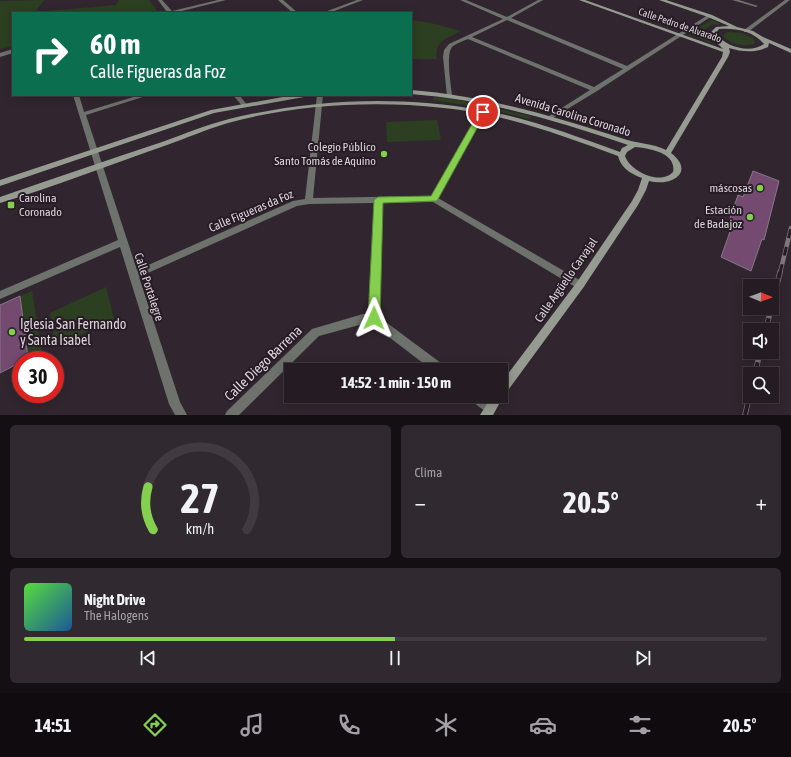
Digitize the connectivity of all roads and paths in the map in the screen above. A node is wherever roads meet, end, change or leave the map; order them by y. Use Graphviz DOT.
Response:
graph roads {
  1 [pos="160,0"];
  2 [pos="224,0"];
  3 [pos="280,0"];
  4 [pos="361,0"];
  5 [pos="462,0"];
  6 [pos="540,0"];
  7 [pos="581,0"];
  8 [pos="661,0"];
  9 [pos="734,0"];
  10 [pos="788,0"];
  11 [pos="756,6"];
  12 [pos="169,12"];
  13 [pos="174,12"];
  14 [pos="295,12"];
  15 [pos="327,12"];
  16 [pos="710,16"];
  17 [pos="506,19"];
  18 [pos="737,28"];
  19 [pos="746,30"];
  20 [pos="680,34"];
  21 [pos="467,37"];
  22 [pos="761,38"];
  23 [pos="720,42"];
  24 [pos="760,49"];
  25 [pos="744,50"];
  26 [pos="791,51"];
  27 [pos="12,52"];
  28 [pos="0,55"];
  29 [pos="726,55"];
  30 [pos="628,69"];
  31 [pos="595,90"];
  32 [pos="412,92"];
  33 [pos="449,95"];
  34 [pos="76,96"];
  35 [pos="143,96"];
  36 [pos="237,96"];
  37 [pos="299,96"];
  38 [pos="320,96"];
  39 [pos="245,106"];
  40 [pos="318,106"];
  41 [pos="483,112"];
  42 [pos="83,114"];
  43 [pos="551,117"];
  44 [pos="634,146"];
  45 [pos="95,151"];
  46 [pos="667,153"];
  47 [pos="622,155"];
  48 [pos="99,166"];
  49 [pos="646,178"];
  50 [pos="0,183"];
  51 [pos="434,199"];
  52 [pos="0,200"];
  53 [pos="378,200"];
  54 [pos="309,201"];
  55 [pos="122,242"];
  56 [pos="133,276"];
  57 [pos="580,285"];
  58 [pos="0,295"];
  59 [pos="374,318"];
  60 [pos="432,363"];
  61 [pos="508,383"];
  62 [pos="481,403"];
  63 [pos="488,411"];
  64 [pos="181,415"];
  65 [pos="230,415"];
  1 -- 12 [label="street"];
  2 -- 13 [label="street"];
  3 -- 14 [label="street"];
  4 -- 15 [label="street"];
  5 -- 17 [label="street"];
  6 -- 17 [label="street"];
  7 -- 20 [label="main road, Calle Pedro de Alvarado"];
  8 -- 16 [label="main road"];
  9 -- 11 [label="street"];
  10 -- 19 [label="street"];
  16 -- 18 [label="main road"];
  16 -- 20 [label="street"];
  17 -- 21 [label="street"];
  17 -- 30 [label="street"];
  18 -- 19 [label="main road"];
  18 -- 23 [label="main road"];
  19 -- 22 [label="main road"];
  20 -- 29 [label="main road, Calle Pedro de Alvarado"];
  20 -- 30 [label="street"];
  21 -- 31 [label="street"];
  21 -- 33 [label="street"];
  22 -- 24 [label="main road"];
  22 -- 26 [label="main road"];
  23 -- 25 [label="main road"];
  23 -- 29 [label="main road"];
  24 -- 25 [label="main road"];
  24 -- 26 [label="main road"];
  25 -- 29 [label="main road"];
  27 -- 28 [label="street"];
  29 -- 46 [label="main road"];
  30 -- 31 [label="street"];
  31 -- 43 [label="street"];
  32 -- 33 [label="main road, Avenida Carolina Coronado"];
  33 -- 43 [label="main road, Avenida Carolina Coronado"];
  34 -- 42 [label="street"];
  35 -- 42 [label="street"];
  36 -- 39 [label="street"];
  37 -- 39 [label="main road"];
  38 -- 40 [label="street"];
  39 -- 45 [label="main road"];
  40 -- 41 [label="main road, Avenida Carolina Coronado"];
  40 -- 48 [label="main road, Avenida Carolina Coronado"];
  40 -- 54 [label="street"];
  41 -- 47 [label="main road, Avenida Carolina Coronado"];
  41 -- 51 [label="street"];
  42 -- 45 [label="street"];
  43 -- 44 [label="main road, Avenida Carolina Coronado"];
  44 -- 46 [label="main road, Avenida Carolina Coronado"];
  44 -- 47 [label="main road"];
  45 -- 48 [label="street"];
  45 -- 50 [label="main road"];
  46 -- 49 [label="main road"];
  47 -- 49 [label="main road"];
  48 -- 52 [label="main road, Avenida Carolina Coronado"];
  48 -- 55 [label="street, Calle Portalegre"];
  49 -- 57 [label="main road, Calle Argüello Carvajal"];
  51 -- 53 [label="street, Calle Figueras da Foz"];
  51 -- 57 [label="street"];
  53 -- 54 [label="street, Calle Figueras da Foz"];
  53 -- 59 [label="street"];
  54 -- 56 [label="street, Calle Figueras da Foz"];
  55 -- 56 [label="street, Calle Portalegre"];
  55 -- 58 [label="street"];
  56 -- 64 [label="street, Calle Portalegre"];
  57 -- 61 [label="main road, Calle Argüello Carvajal"];
  59 -- 60 [label="street"];
  59 -- 65 [label="street, Calle Diego Barrena"];
  62 -- 63 [label="street"];
}
